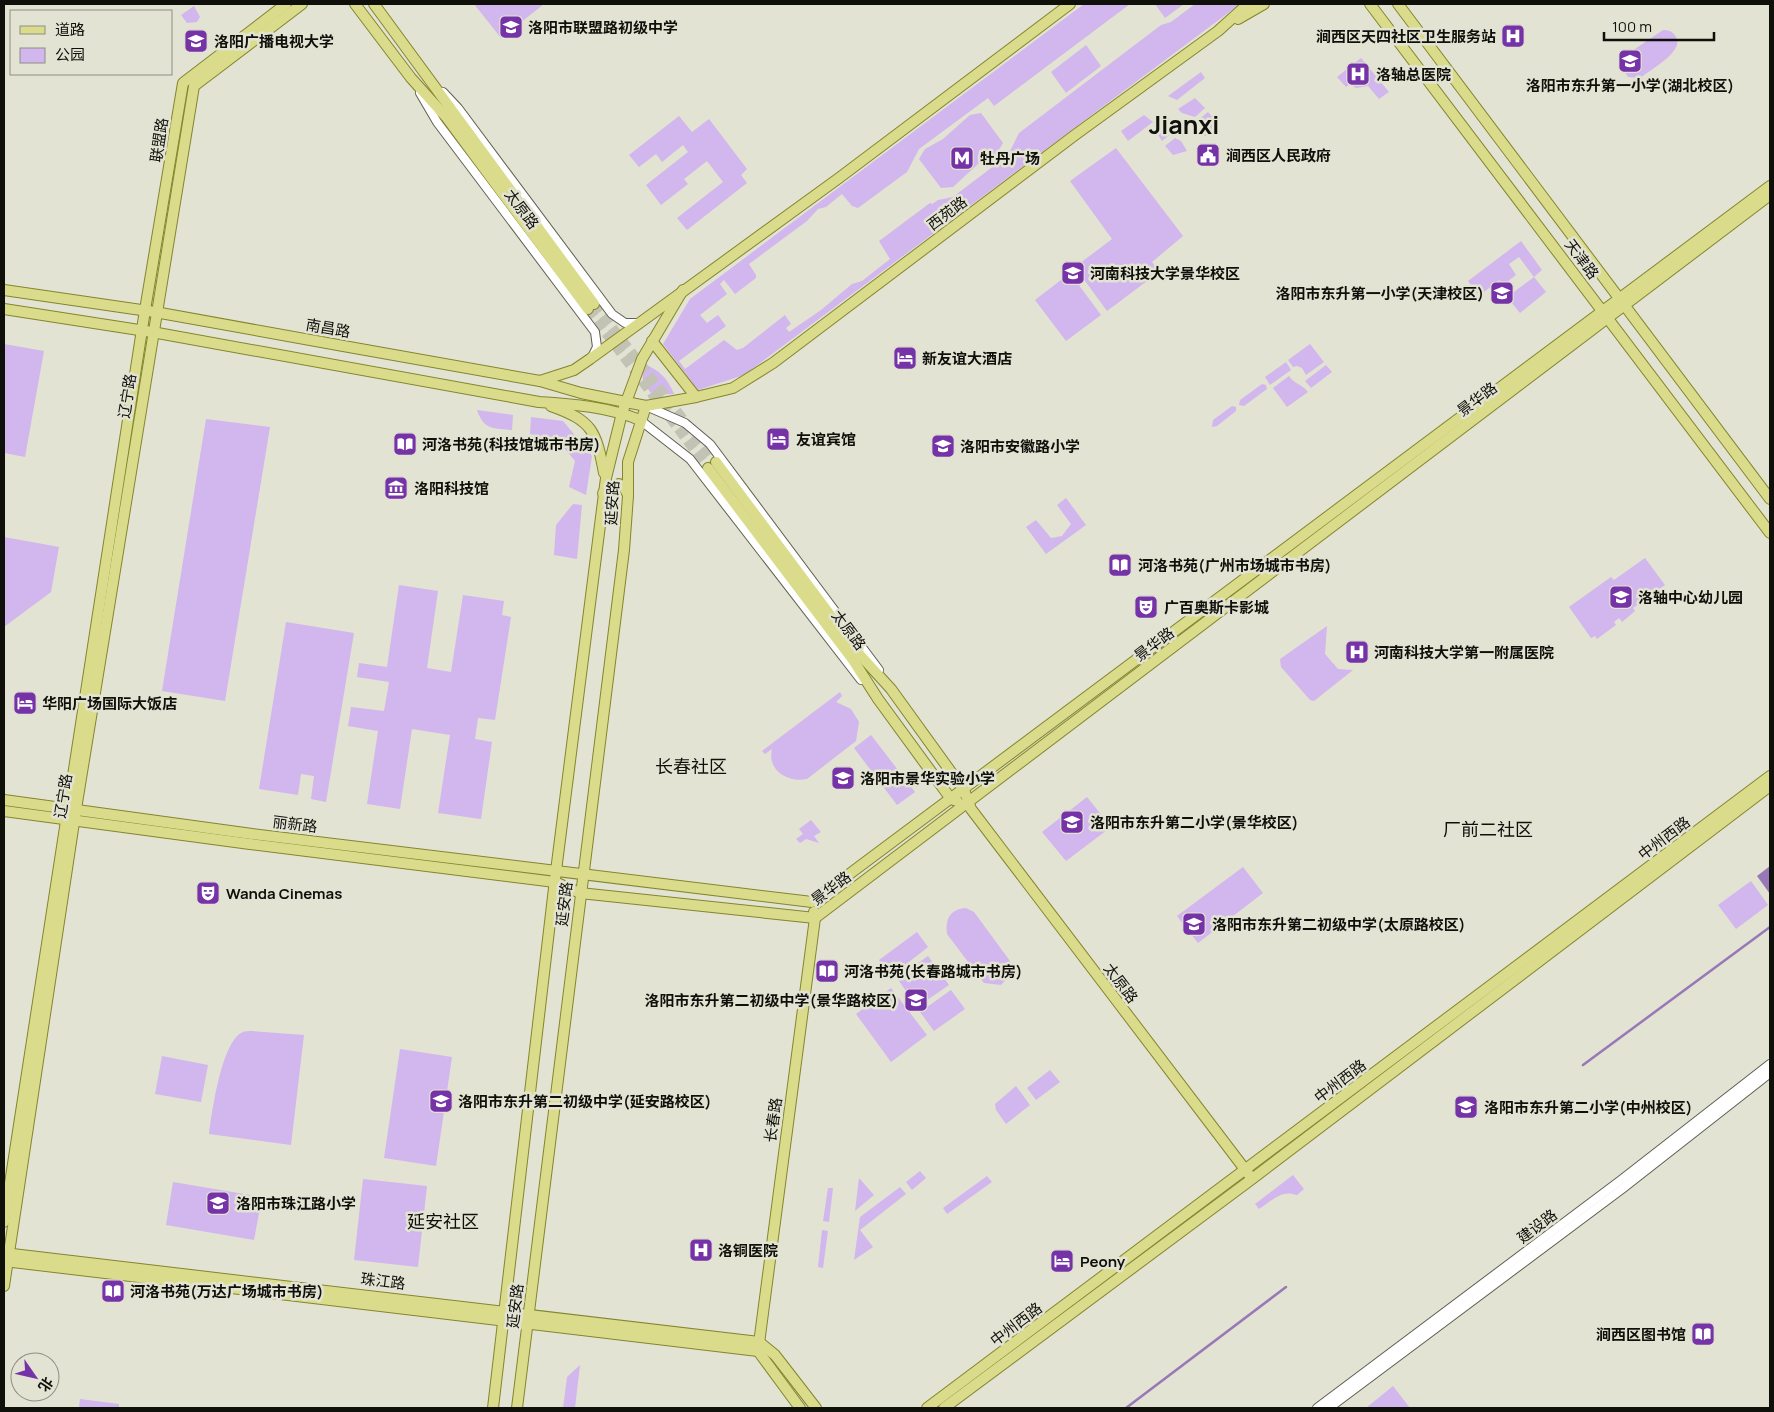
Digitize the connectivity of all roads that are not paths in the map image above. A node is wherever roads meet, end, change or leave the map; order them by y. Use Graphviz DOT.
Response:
graph roads {
  1 [pos="286,4"];
  2 [pos="302,4"];
  3 [pos="355,4"];
  4 [pos="374,4"];
  5 [pos="1070,4"];
  6 [pos="1248,4"];
  7 [pos="1264,4"];
  8 [pos="1370,4"];
  9 [pos="1398,4"];
  10 [pos="1218,31"];
  11 [pos="422,68"];
  12 [pos="411,78"];
  13 [pos="1770,186"];
  14 [pos="1770,195"];
  15 [pos="4,290"];
  16 [pos="683,290"];
  17 [pos="1622,303"];
  18 [pos="4,309"];
  19 [pos="150,311"];
  20 [pos="1606,315"];
  21 [pos="641,322"];
  22 [pos="147,331"];
  23 [pos="652,341"];
  24 [pos="590,359"];
  25 [pos="536,381"];
  26 [pos="696,398"];
  27 [pos="528,400"];
  28 [pos="538,402"];
  29 [pos="626,402"];
  30 [pos="646,406"];
  31 [pos="622,413"];
  32 [pos="640,420"];
  33 [pos="606,478"];
  34 [pos="604,494"];
  35 [pos="628,496"];
  36 [pos="1770,500"];
  37 [pos="1770,533"];
  38 [pos="891,688"];
  39 [pos="878,699"];
  40 [pos="1770,776"];
  41 [pos="1770,786"];
  42 [pos="964,790"];
  43 [pos="951,799"];
  44 [pos="4,800"];
  45 [pos="967,805"];
  46 [pos="71,808"];
  47 [pos="4,811"];
  48 [pos="70,819"];
  49 [pos="556,871"];
  50 [pos="583,874"];
  51 [pos="555,882"];
  52 [pos="580,893"];
  53 [pos="812,902"];
  54 [pos="815,918"];
  55 [pos="1770,1064"];
  56 [pos="1770,1073"];
  57 [pos="1249,1175"];
  58 [pos="4,1222"];
  59 [pos="5,1257"];
  60 [pos="4,1286"];
  61 [pos="505,1315"];
  62 [pos="528,1318"];
  63 [pos="758,1346"];
  64 [pos="493,1408"];
  65 [pos="517,1408"];
  66 [pos="800,1408"];
  67 [pos="816,1408"];
  68 [pos="927,1408"];
  69 [pos="944,1408"];
  70 [pos="1317,1408"];
  71 [pos="1329,1408"];
  1 -- 19 [label="main road, 联盟路"];
  2 -- 19 [label="main road, 联盟路"];
  3 -- 12 [label="main road, 太原路"];
  4 -- 11 [label="main road, 太原路"];
  5 -- 16 [label="main road"];
  6 -- 10 [label="main road, 西苑路"];
  7 -- 10 [label="main road"];
  8 -- 20 [label="main road, 天津路"];
  9 -- 17 [label="main road, 天津路"];
  10 -- 26 [label="main road, 西苑路"];
  11 -- 12 [label="main road, 太原路"];
  11 -- 21 [label="street, 太原路"];
  12 -- 24 [label="street, 太原路"];
  13 -- 17 [label="main road, 景华路"];
  14 -- 17 [label="main road, 景华路"];
  15 -- 19 [label="main road, 南昌路"];
  16 -- 21 [label="main road"];
  16 -- 23 [label="main road, 延安路"];
  17 -- 20 [label="main road, 景华路"];
  17 -- 36 [label="main road, 天津路"];
  18 -- 22 [label="main road"];
  19 -- 22 [label="main road, 辽宁路"];
  19 -- 25 [label="main road, 南昌路"];
  20 -- 37 [label="main road, 天津路"];
  20 -- 42 [label="main road, 景华路"];
  20 -- 45 [label="main road, 景华路"];
  21 -- 24 [label="main road"];
  22 -- 27 [label="main road"];
  22 -- 46 [label="main road, 辽宁路"];
  23 -- 26 [label="main road"];
  23 -- 29 [label="main road, 延安路"];
  24 -- 25 [label="main road"];
  25 -- 27 [label="main road"];
  25 -- 29 [label="main road, 南昌路"];
  26 -- 30 [label="main road, 西苑路"];
  27 -- 28 [label="main road"];
  28 -- 31 [label="main road"];
  28 -- 33 [label="main road"];
  29 -- 30 [label="main road, 南昌路"];
  29 -- 31 [label="main road, 延安路"];
  30 -- 32 [label="main road, 延安路"];
  30 -- 38 [label="street"];
  31 -- 32 [label="main road"];
  31 -- 33 [label="main road, 延安路"];
  32 -- 35 [label="main road, 延安路"];
  32 -- 39 [label="street"];
  33 -- 34 [label="main road, 延安路"];
  34 -- 35 [label="main road"];
  34 -- 49 [label="main road, 延安路"];
  35 -- 50 [label="main road, 延安路"];
  38 -- 39 [label="main road, 太原路"];
  38 -- 42 [label="main road, 太原路"];
  39 -- 43 [label="main road, 太原路"];
  40 -- 57 [label="main road, 中州西路"];
  41 -- 57 [label="main road, 中州西路"];
  42 -- 43 [label="main road, 景华路"];
  42 -- 45 [label="main road, 太原路"];
  43 -- 45 [label="main road"];
  43 -- 53 [label="main road, 景华路"];
  44 -- 46 [label="main road, 丽新路"];
  45 -- 54 [label="main road, 景华路"];
  45 -- 57 [label="main road, 太原路"];
  46 -- 48 [label="main road, 辽宁路"];
  46 -- 49 [label="main road, 丽新路"];
  47 -- 48 [label="main road, 丽新路"];
  48 -- 51 [label="main road, 丽新路"];
  48 -- 58 [label="main road, 辽宁路"];
  48 -- 59 [label="main road, 辽宁路"];
  49 -- 50 [label="main road, 丽新路"];
  49 -- 51 [label="main road, 延安路"];
  50 -- 52 [label="main road, 延安路"];
  50 -- 53 [label="main road, 景华路"];
  51 -- 52 [label="main road, 丽新路"];
  51 -- 61 [label="main road, 延安路"];
  52 -- 54 [label="main road, 景华路"];
  52 -- 62 [label="main road, 延安路"];
  53 -- 54 [label="main road, 长春路"];
  54 -- 63 [label="main road, 长春路"];
  55 -- 70 [label="street, 建设路"];
  56 -- 71 [label="street, 建设路"];
  57 -- 68 [label="main road, 中州西路"];
  57 -- 69 [label="main road, 中州西路"];
  59 -- 60 [label="main road, 辽宁路"];
  59 -- 61 [label="main road, 珠江路"];
  61 -- 62 [label="main road, 珠江路"];
  61 -- 64 [label="main road, 延安路"];
  62 -- 63 [label="main road, 珠江路"];
  62 -- 65 [label="main road, 延安路"];
  63 -- 66 [label="main road"];
  63 -- 67 [label="main road"];
}
